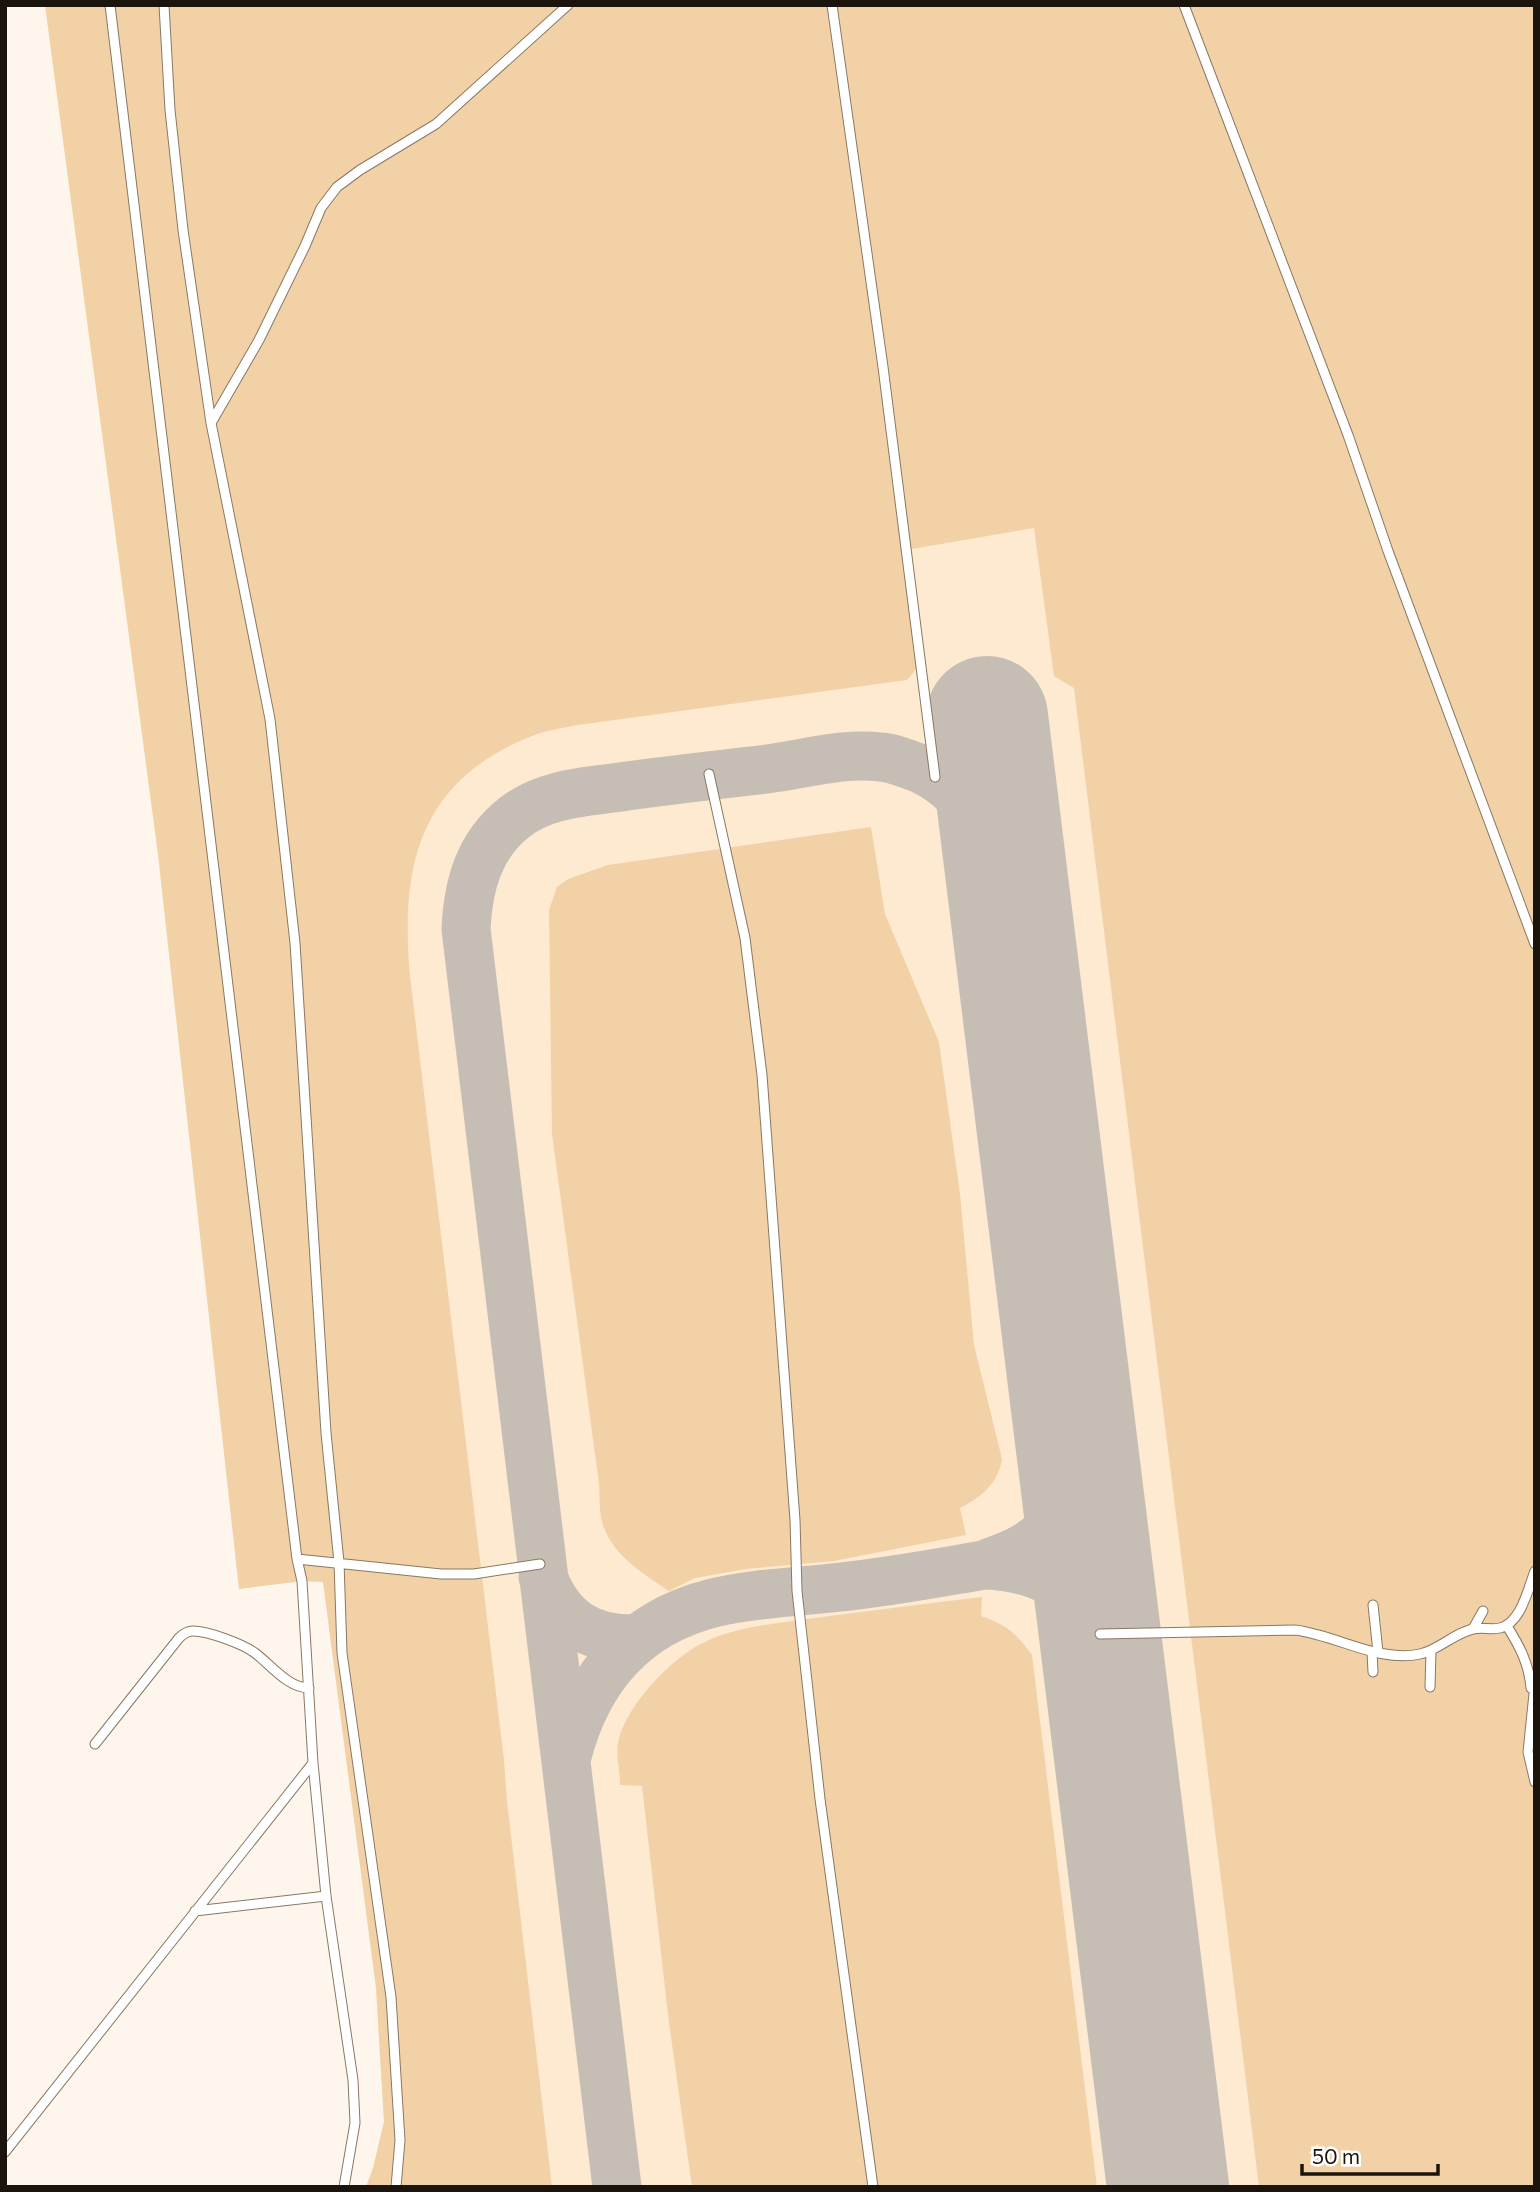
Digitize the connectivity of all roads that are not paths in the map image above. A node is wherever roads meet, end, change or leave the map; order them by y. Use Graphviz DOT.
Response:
graph roads {
  1 [pos="110,5"];
  2 [pos="164,5"];
  3 [pos="569,5"];
  4 [pos="832,5"];
  5 [pos="1184,5"];
  6 [pos="211,423"];
  7 [pos="709,774"];
  8 [pos="935,777"];
  9 [pos="1535,944"];
  10 [pos="297,1559"];
  11 [pos="339,1562"];
  12 [pos="540,1564"];
  13 [pos="1535,1571"];
  14 [pos="1373,1605"];
  15 [pos="1483,1611"];
  16 [pos="1507,1626"];
  17 [pos="1473,1629"];
  18 [pos="1100,1634"];
  19 [pos="1431,1651"];
  20 [pos="1375,1652"];
  21 [pos="1373,1672"];
  22 [pos="1535,1684"];
  23 [pos="309,1688"];
  24 [pos="1430,1688"];
  25 [pos="1532,1697"];
  26 [pos="94,1744"];
  27 [pos="313,1763"];
  28 [pos="1535,1782"];
  29 [pos="327,1896"];
  30 [pos="195,1911"];
  31 [pos="5,2152"];
  32 [pos="344,2187"];
  33 [pos="396,2187"];
  34 [pos="873,2187"];
  1 -- 10 [label="lane"];
  2 -- 6 [label="lane"];
  3 -- 6 [label="lane"];
  4 -- 8 [label="lane"];
  5 -- 9 [label="lane"];
  6 -- 11 [label="lane"];
  7 -- 34 [label="lane"];
  10 -- 11 [label="lane"];
  10 -- 23 [label="lane"];
  11 -- 12 [label="lane"];
  11 -- 33 [label="lane"];
  13 -- 16 [label="lane"];
  14 -- 20 [label="lane"];
  15 -- 17 [label="lane"];
  16 -- 17 [label="lane"];
  16 -- 25 [label="lane"];
  17 -- 19 [label="lane"];
  18 -- 20 [label="lane"];
  19 -- 20 [label="lane"];
  19 -- 24 [label="lane"];
  20 -- 21 [label="lane"];
  22 -- 25 [label="lane"];
  23 -- 26 [label="lane"];
  23 -- 27 [label="lane"];
  25 -- 28 [label="lane"];
  27 -- 29 [label="lane"];
  27 -- 30 [label="lane"];
  29 -- 30 [label="lane"];
  29 -- 32 [label="lane"];
  30 -- 31 [label="lane"];
}
